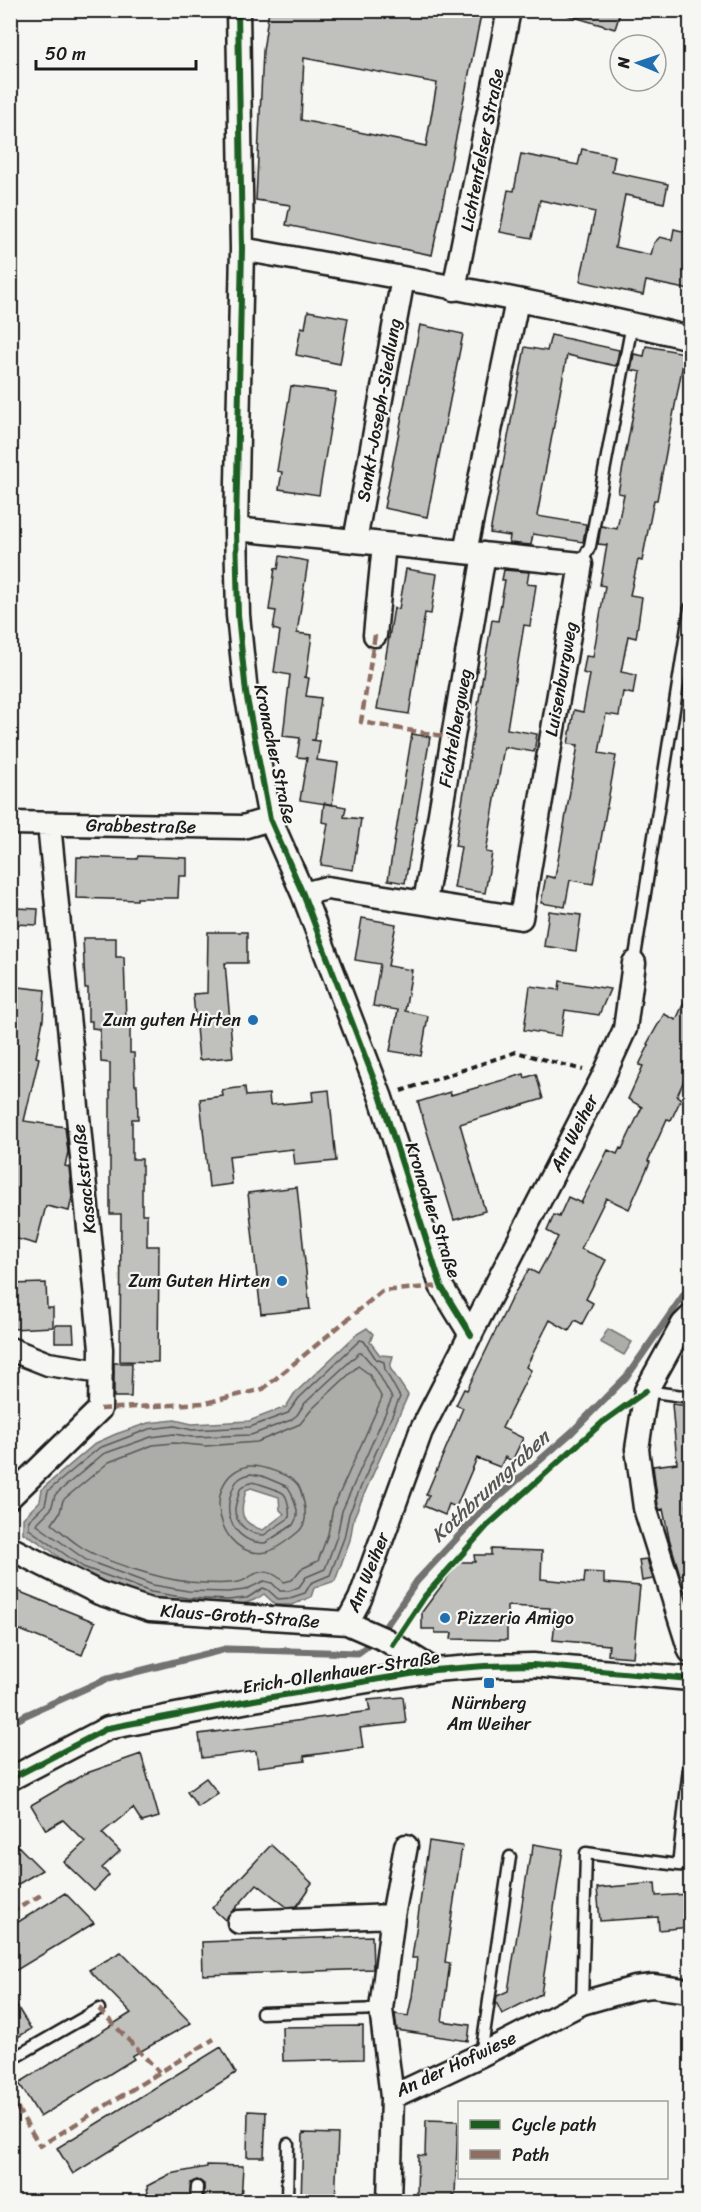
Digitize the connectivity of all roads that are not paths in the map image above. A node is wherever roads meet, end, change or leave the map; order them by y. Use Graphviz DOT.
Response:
graph roads {
  1 [pos="238,10"];
  2 [pos="509,10"];
  3 [pos="242,249"];
  4 [pos="403,278"];
  5 [pos="454,289"];
  6 [pos="517,301"];
  7 [pos="632,324"];
  8 [pos="690,338"];
  9 [pos="236,530"];
  10 [pos="356,541"];
  11 [pos="384,544"];
  12 [pos="474,553"];
  13 [pos="581,564"];
  14 [pos="690,608"];
  15 [pos="375,635"];
  16 [pos="270,819"];
  17 [pos="10,823"];
  18 [pos="49,824"];
  19 [pos="303,894"];
  20 [pos="425,902"];
  21 [pos="634,963"];
  22 [pos="690,1317"];
  23 [pos="471,1335"];
  24 [pos="10,1349"];
  25 [pos="100,1372"];
  26 [pos="646,1391"];
  27 [pos="690,1397"];
  28 [pos="10,1497"];
  29 [pos="10,1548"];
  30 [pos="353,1626"];
  31 [pos="690,1652"];
  32 [pos="434,1670"];
  33 [pos="690,1679"];
  34 [pos="690,1759"];
  35 [pos="10,1779"];
  36 [pos="406,1846"];
  37 [pos="510,1857"];
  38 [pos="678,1865"];
  39 [pos="690,1866"];
  40 [pos="393,1916"];
  41 [pos="238,1922"];
  42 [pos="690,1991"];
  43 [pos="582,2003"];
  44 [pos="99,2009"];
  45 [pos="381,2009"];
  46 [pos="262,2013"];
  47 [pos="481,2055"];
  48 [pos="10,2060"];
  49 [pos="392,2097"];
  50 [pos="288,2144"];
  51 [pos="197,2187"];
  52 [pos="196,2202"];
  53 [pos="287,2202"];
  54 [pos="389,2202"];
  1 -- 3 [label="street, Kronacher Straße"];
  2 -- 5 [label="street, Lichtenfelser Straße"];
  3 -- 4 [label="street"];
  3 -- 9 [label="street, Kronacher Straße"];
  4 -- 5 [label="street"];
  4 -- 10 [label="street, Sankt-Joseph-Siedlung"];
  5 -- 6 [label="street"];
  6 -- 7 [label="street"];
  6 -- 12 [label="street"];
  7 -- 8 [label="street"];
  7 -- 13 [label="lane"];
  9 -- 10 [label="street"];
  9 -- 16 [label="street, Kronacher Straße"];
  10 -- 11 [label="street"];
  11 -- 12 [label="street"];
  11 -- 15 [label="street"];
  12 -- 13 [label="street"];
  12 -- 20 [label="street, Fichtelbergweg"];
  13 -- 20 [label="street, Luisenburgweg"];
  14 -- 21 [label="lane, Am Weiher"];
  16 -- 18 [label="street, Grabbestraße"];
  16 -- 19 [label="street, Kronacher Straße"];
  17 -- 18 [label="street, Grabbestraße"];
  18 -- 25 [label="street, Kasackstraße"];
  19 -- 20 [label="street, Luisenburgweg"];
  19 -- 23 [label="street, Kronacher Straße"];
  21 -- 23 [label="street, Am Weiher"];
  22 -- 26 [label="street"];
  23 -- 30 [label="street, Am Weiher"];
  24 -- 25 [label="street"];
  25 -- 28 [label="street, Kasackstraße"];
  26 -- 27 [label="lane"];
  26 -- 31 [label="street"];
  29 -- 30 [label="street, Klaus-Groth-Straße"];
  30 -- 32 [label="street, Klaus-Groth-Straße"];
  32 -- 33 [label="street, Erich-Ollenhauer-Straße"];
  32 -- 35 [label="street, Erich-Ollenhauer-Straße"];
  34 -- 38 [label="lane"];
  36 -- 40 [label="street, An der Hofwiese"];
  37 -- 47 [label="lane"];
  38 -- 39 [label="lane"];
  38 -- 43 [label="lane"];
  40 -- 41 [label="street"];
  40 -- 45 [label="street, An der Hofwiese"];
  42 -- 43 [label="street, An der Hofwiese"];
  43 -- 47 [label="street, An der Hofwiese"];
  44 -- 48 [label="lane"];
  45 -- 46 [label="lane"];
  45 -- 49 [label="street, An der Hofwiese"];
  47 -- 49 [label="street, An der Hofwiese"];
  49 -- 54 [label="street"];
  50 -- 53 [label="lane"];
  51 -- 52 [label="lane"];
}
